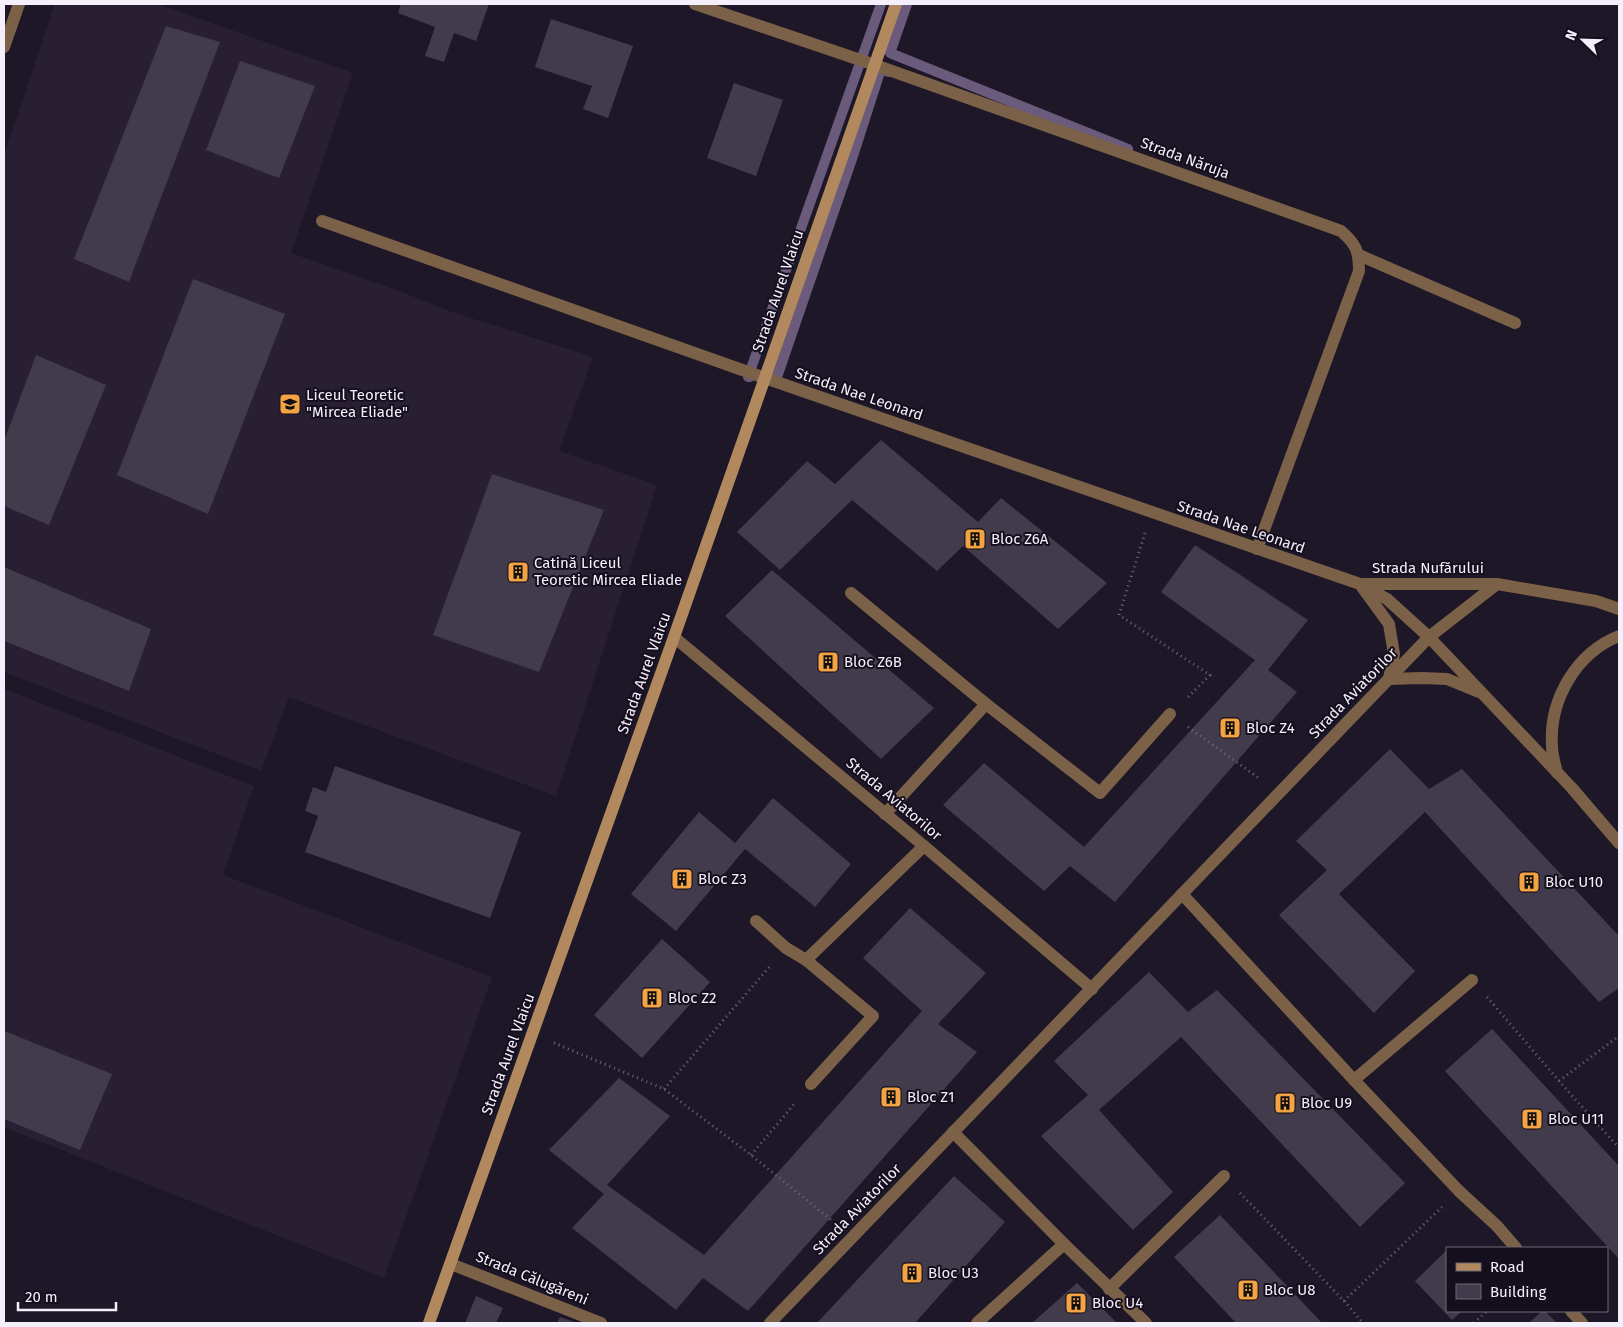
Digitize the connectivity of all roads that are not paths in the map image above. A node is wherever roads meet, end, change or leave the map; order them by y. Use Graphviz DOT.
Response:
graph roads {
  1 [pos="19,4"];
  2 [pos="695,4"];
  3 [pos="896,4"];
  4 [pos="4,47"];
  5 [pos="875,65"];
  6 [pos="322,222"];
  7 [pos="1359,255"];
  8 [pos="1515,322"];
  9 [pos="765,378"];
  10 [pos="1257,549"];
  11 [pos="1360,584"];
  12 [pos="1497,584"];
  13 [pos="851,593"];
  14 [pos="1619,609"];
  15 [pos="1619,636"];
  16 [pos="674,637"];
  17 [pos="1429,637"];
  18 [pos="1389,679"];
  19 [pos="1481,692"];
  20 [pos="986,704"];
  21 [pos="1170,714"];
  22 [pos="1557,773"];
  23 [pos="885,814"];
  24 [pos="1619,843"];
  25 [pos="924,846"];
  26 [pos="1182,894"];
  27 [pos="756,921"];
  28 [pos="806,960"];
  29 [pos="1472,980"];
  30 [pos="1092,988"];
  31 [pos="1354,1080"];
  32 [pos="811,1084"];
  33 [pos="953,1132"];
  34 [pos="1224,1176"];
  35 [pos="1064,1244"];
  36 [pos="1515,1247"];
  37 [pos="451,1264"];
  38 [pos="1109,1288"];
  39 [pos="1572,1312"];
  40 [pos="429,1323"];
  41 [pos="602,1323"];
  42 [pos="770,1323"];
  43 [pos="977,1323"];
  44 [pos="1146,1323"];
  45 [pos="1582,1323"];
  1 -- 4 [label="street"];
  2 -- 5 [label="street, Strada Năruja"];
  3 -- 5 [label="main road, Strada Aurel Vlaicu"];
  5 -- 7 [label="street, Strada Năruja"];
  5 -- 9 [label="main road, Strada Aurel Vlaicu"];
  6 -- 9 [label="street, Strada Nae Leonard"];
  7 -- 8 [label="street"];
  7 -- 10 [label="street"];
  9 -- 10 [label="street, Strada Nae Leonard"];
  9 -- 16 [label="main road, Strada Aurel Vlaicu"];
  10 -- 11 [label="street, Strada Nae Leonard"];
  11 -- 12 [label="street, Strada Nufărului"];
  11 -- 17 [label="street, Strada Nae Leonard"];
  11 -- 18 [label="street"];
  12 -- 14 [label="street, Strada Nufărului"];
  12 -- 17 [label="street, Strada Nufărului"];
  13 -- 20 [label="street"];
  15 -- 22 [label="street"];
  16 -- 23 [label="street, Strada Aviatorilor"];
  16 -- 37 [label="main road, Strada Aurel Vlaicu"];
  17 -- 18 [label="street, Strada Aviatorilor"];
  17 -- 19 [label="street, Strada Nae Leonard"];
  18 -- 19 [label="street"];
  18 -- 26 [label="street, Strada Aviatorilor"];
  19 -- 22 [label="street, Strada Nae Leonard"];
  20 -- 21 [label="street"];
  20 -- 23 [label="street"];
  22 -- 24 [label="street, Strada Nae Leonard"];
  23 -- 25 [label="street, Strada Aviatorilor"];
  25 -- 28 [label="street"];
  25 -- 30 [label="street, Strada Aviatorilor"];
  26 -- 30 [label="street, Strada Aviatorilor"];
  26 -- 31 [label="street"];
  27 -- 28 [label="street"];
  28 -- 32 [label="street"];
  29 -- 31 [label="street"];
  30 -- 33 [label="street, Strada Aviatorilor"];
  31 -- 36 [label="street"];
  33 -- 35 [label="street"];
  33 -- 42 [label="street, Strada Aviatorilor"];
  34 -- 38 [label="street"];
  35 -- 38 [label="street"];
  35 -- 43 [label="street"];
  37 -- 40 [label="main road, Strada Aurel Vlaicu"];
  37 -- 41 [label="street, Strada Călugăreni"];
  38 -- 44 [label="street"];
  39 -- 45 [label="street"];
}
